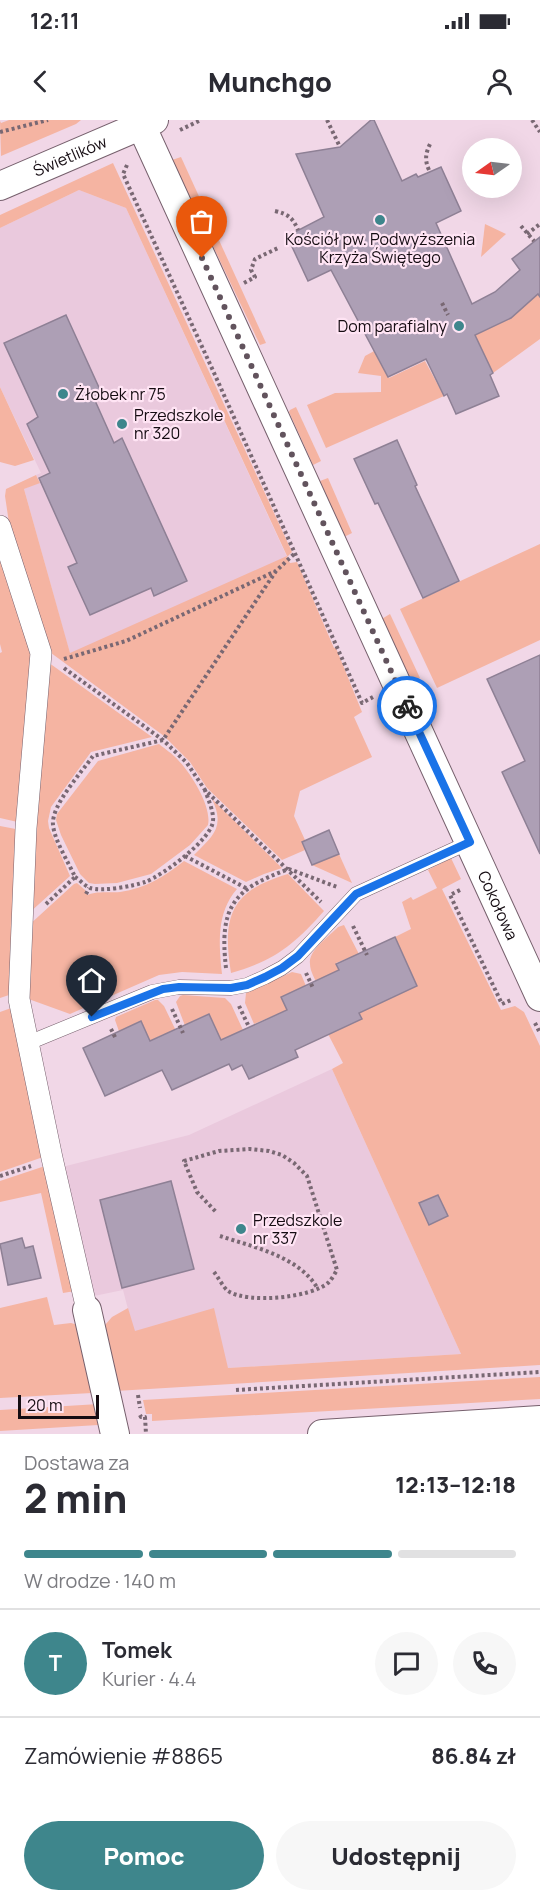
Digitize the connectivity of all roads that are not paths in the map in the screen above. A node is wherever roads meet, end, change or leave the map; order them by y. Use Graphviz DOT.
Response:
graph roads {
  1 [pos="148,123"];
  2 [pos="0,186"];
  3 [pos="0,526"];
  4 [pos="461,846"];
  5 [pos="528,1003"];
  6 [pos="28,1043"];
  7 [pos="87,1310"];
  8 [pos="540,1420"];
  9 [pos="116,1434"];
  10 [pos="321,1434"];
  1 -- 2 [label="street, Świetlików"];
  1 -- 4 [label="street, Cokołowa"];
  3 -- 6 [label="street"];
  4 -- 5 [label="street, Cokołowa"];
  4 -- 6 [label="lane"];
  6 -- 7 [label="street"];
  7 -- 9 [label="street"];
  8 -- 10 [label="street"];
}
